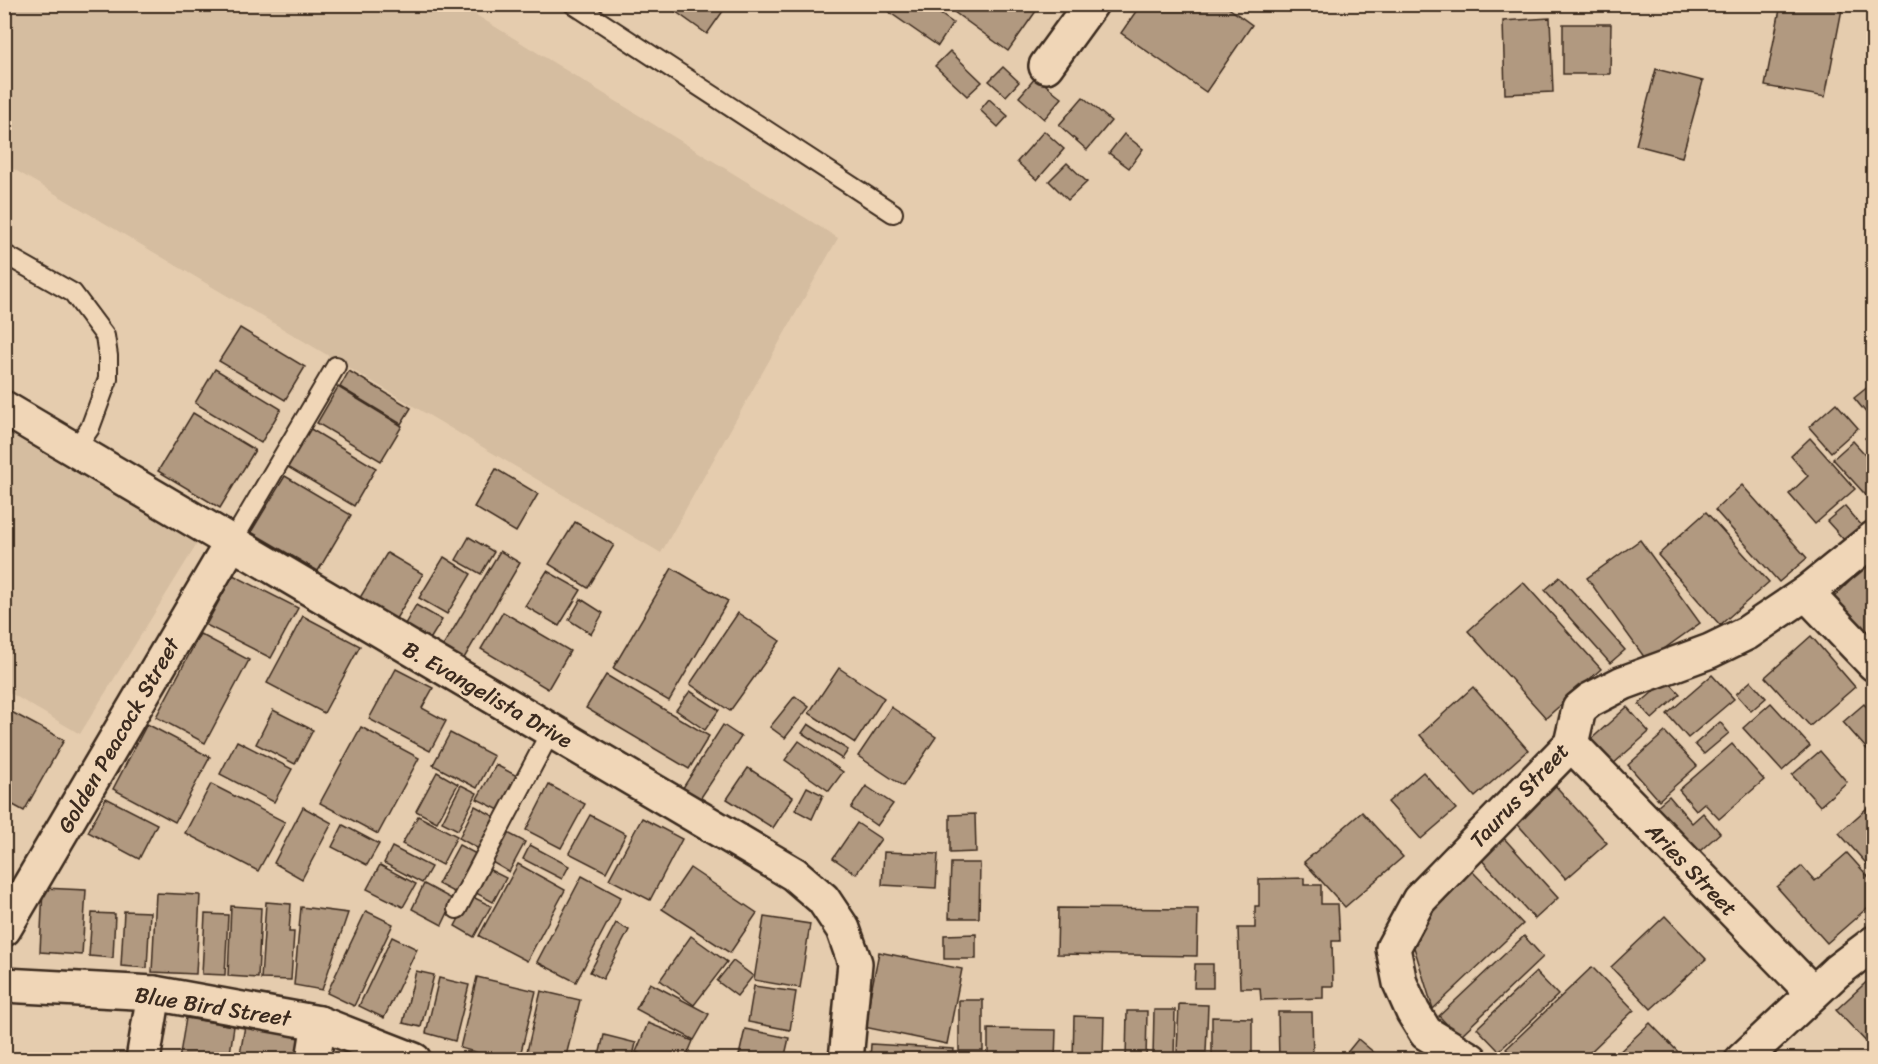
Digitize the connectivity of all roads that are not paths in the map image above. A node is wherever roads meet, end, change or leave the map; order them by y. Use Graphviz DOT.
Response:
graph roads {
  1 [pos="573,4"];
  2 [pos="1091,4"];
  3 [pos="1046,66"];
  4 [pos="893,213"];
  5 [pos="4,254"];
  6 [pos="336,366"];
  7 [pos="4,408"];
  8 [pos="75,450"];
  9 [pos="1874,538"];
  10 [pos="232,542"];
  11 [pos="1806,593"];
  12 [pos="1874,664"];
  13 [pos="551,731"];
  14 [pos="1571,744"];
  15 [pos="457,909"];
  16 [pos="4,928"];
  17 [pos="1874,943"];
  18 [pos="4,985"];
  19 [pos="154,993"];
  20 [pos="1813,993"];
  21 [pos="319,1023"];
  22 [pos="143,1059"];
  23 [pos="313,1059"];
  24 [pos="414,1059"];
  25 [pos="846,1059"];
  26 [pos="1471,1059"];
  27 [pos="1742,1059"];
  1 -- 4 [label="lane"];
  2 -- 3 [label="street"];
  5 -- 8 [label="lane"];
  6 -- 10 [label="lane"];
  7 -- 8 [label="street, B. Evangelista Drive"];
  8 -- 10 [label="street, B. Evangelista Drive"];
  9 -- 11 [label="street, Taurus Street"];
  10 -- 13 [label="street, B. Evangelista Drive"];
  10 -- 16 [label="street, Golden Peacock Street"];
  11 -- 12 [label="street"];
  11 -- 14 [label="street, Taurus Street"];
  13 -- 15 [label="lane"];
  13 -- 25 [label="street, B. Evangelista Drive"];
  14 -- 20 [label="street, Aries Street"];
  14 -- 26 [label="street, Taurus Street"];
  17 -- 20 [label="street"];
  18 -- 19 [label="street, Blue Bird Street"];
  19 -- 21 [label="street, Blue Bird Street"];
  19 -- 22 [label="street"];
  20 -- 27 [label="street"];
  21 -- 23 [label="street"];
  21 -- 24 [label="street, Blue Bird Street"];
}
